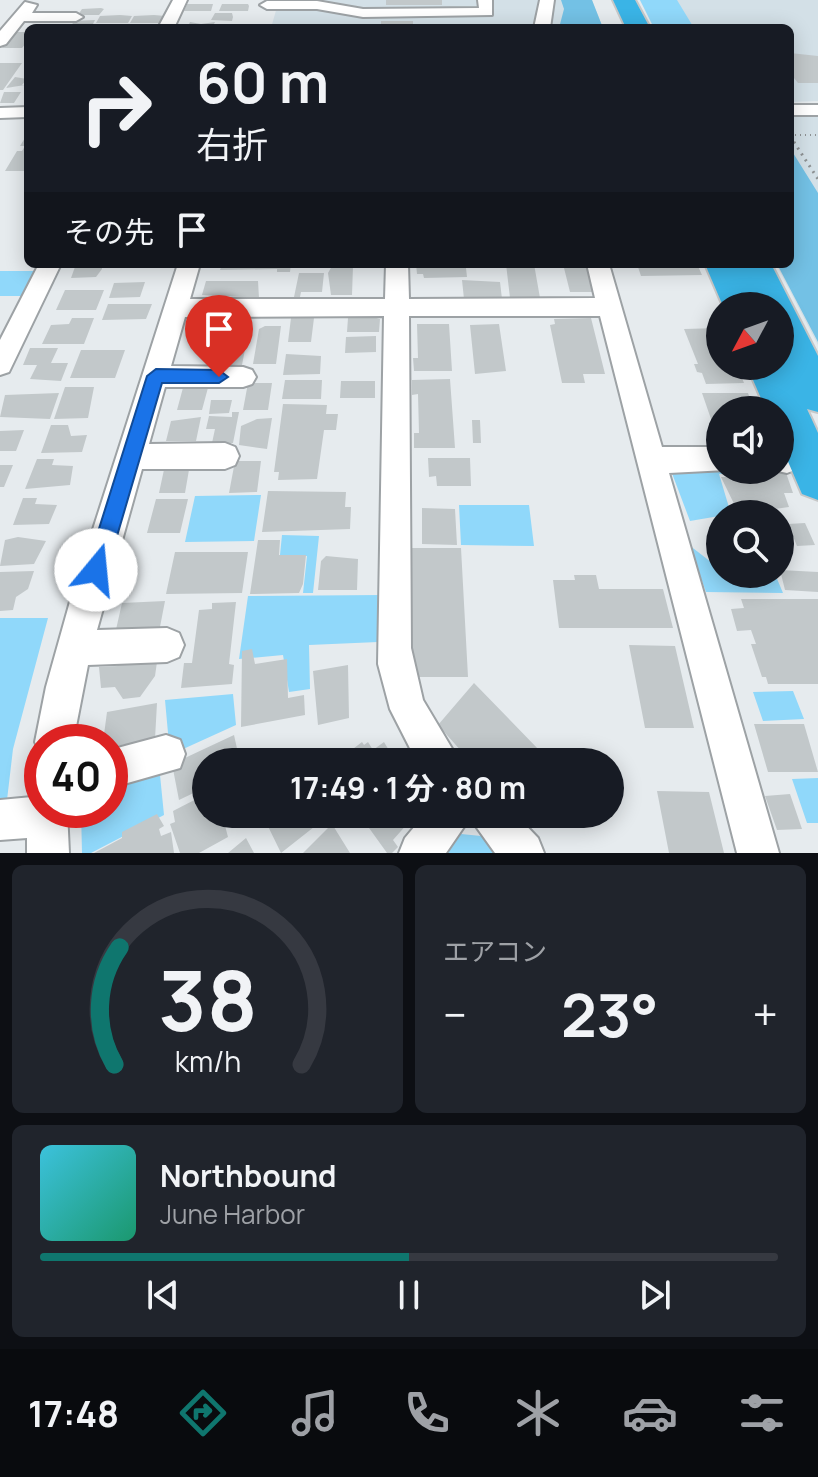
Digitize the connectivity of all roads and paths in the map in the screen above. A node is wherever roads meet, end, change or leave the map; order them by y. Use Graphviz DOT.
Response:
graph roads {
  1 [pos="34,0"];
  2 [pos="180,0"];
  3 [pos="485,0"];
  4 [pos="547,0"];
  5 [pos="606,0"];
  6 [pos="624,0"];
  7 [pos="304,2"];
  8 [pos="266,7"];
  9 [pos="20,17"];
  10 [pos="76,17"];
  11 [pos="362,20"];
  12 [pos="168,24"];
  13 [pos="543,24"];
  14 [pos="616,24"];
  15 [pos="636,24"];
  16 [pos="0,41"];
  17 [pos="794,110"];
  18 [pos="818,110"];
  19 [pos="24,112"];
  20 [pos="0,113"];
  21 [pos="818,135"];
  22 [pos="794,136"];
  23 [pos="794,142"];
  24 [pos="818,179"];
  25 [pos="48,268"];
  26 [pos="188,268"];
  27 [pos="397,268"];
  28 [pos="599,268"];
  29 [pos="724,268"];
  30 [pos="756,268"];
  31 [pos="735,292"];
  32 [pos="767,292"];
  33 [pos="397,307"];
  34 [pos="610,307"];
  35 [pos="176,308"];
  36 [pos="794,347"];
  37 [pos="3,353"];
  38 [pos="156,376"];
  39 [pos="243,377"];
  40 [pos="771,380"];
  41 [pos="818,396"];
  42 [pos="225,456"];
  43 [pos="131,457"];
  44 [pos="651,460"];
  45 [pos="706,460"];
  46 [pos="795,466"];
  47 [pos="167,645"];
  48 [pos="74,648"];
  49 [pos="58,724"];
  50 [pos="432,748"];
  51 [pos="166,754"];
  52 [pos="128,764"];
  53 [pos="0,820"];
  54 [pos="24,823"];
  55 [pos="440,828"];
  56 [pos="501,828"];
  57 [pos="420,853"];
  58 [pos="523,853"];
  59 [pos="758,853"];
  1 -- 9 [label="street"];
  2 -- 12 [label="street"];
  3 -- 11 [label="street"];
  4 -- 13 [label="street"];
  5 -- 14 [label="highway"];
  6 -- 15 [label="highway"];
  7 -- 8 [label="street"];
  7 -- 11 [label="street"];
  9 -- 10 [label="street"];
  9 -- 16 [label="street"];
  17 -- 18 [label="street"];
  19 -- 20 [label="street"];
  21 -- 22 [label="path"];
  23 -- 24 [label="path"];
  25 -- 37 [label="street"];
  26 -- 35 [label="street"];
  27 -- 33 [label="street"];
  28 -- 34 [label="street"];
  29 -- 31 [label="highway"];
  30 -- 32 [label="highway"];
  33 -- 34 [label="street"];
  33 -- 35 [label="street"];
  33 -- 50 [label="street"];
  34 -- 44 [label="street"];
  35 -- 38 [label="street"];
  36 -- 41 [label="highway"];
  38 -- 39 [label="street"];
  38 -- 43 [label="street"];
  40 -- 46 [label="highway"];
  42 -- 43 [label="street"];
  43 -- 48 [label="street"];
  44 -- 45 [label="street"];
  44 -- 59 [label="street"];
  47 -- 48 [label="street"];
  48 -- 49 [label="street"];
  51 -- 52 [label="street"];
  53 -- 54 [label="street"];
  55 -- 57 [label="street"];
  56 -- 58 [label="street"];
}
